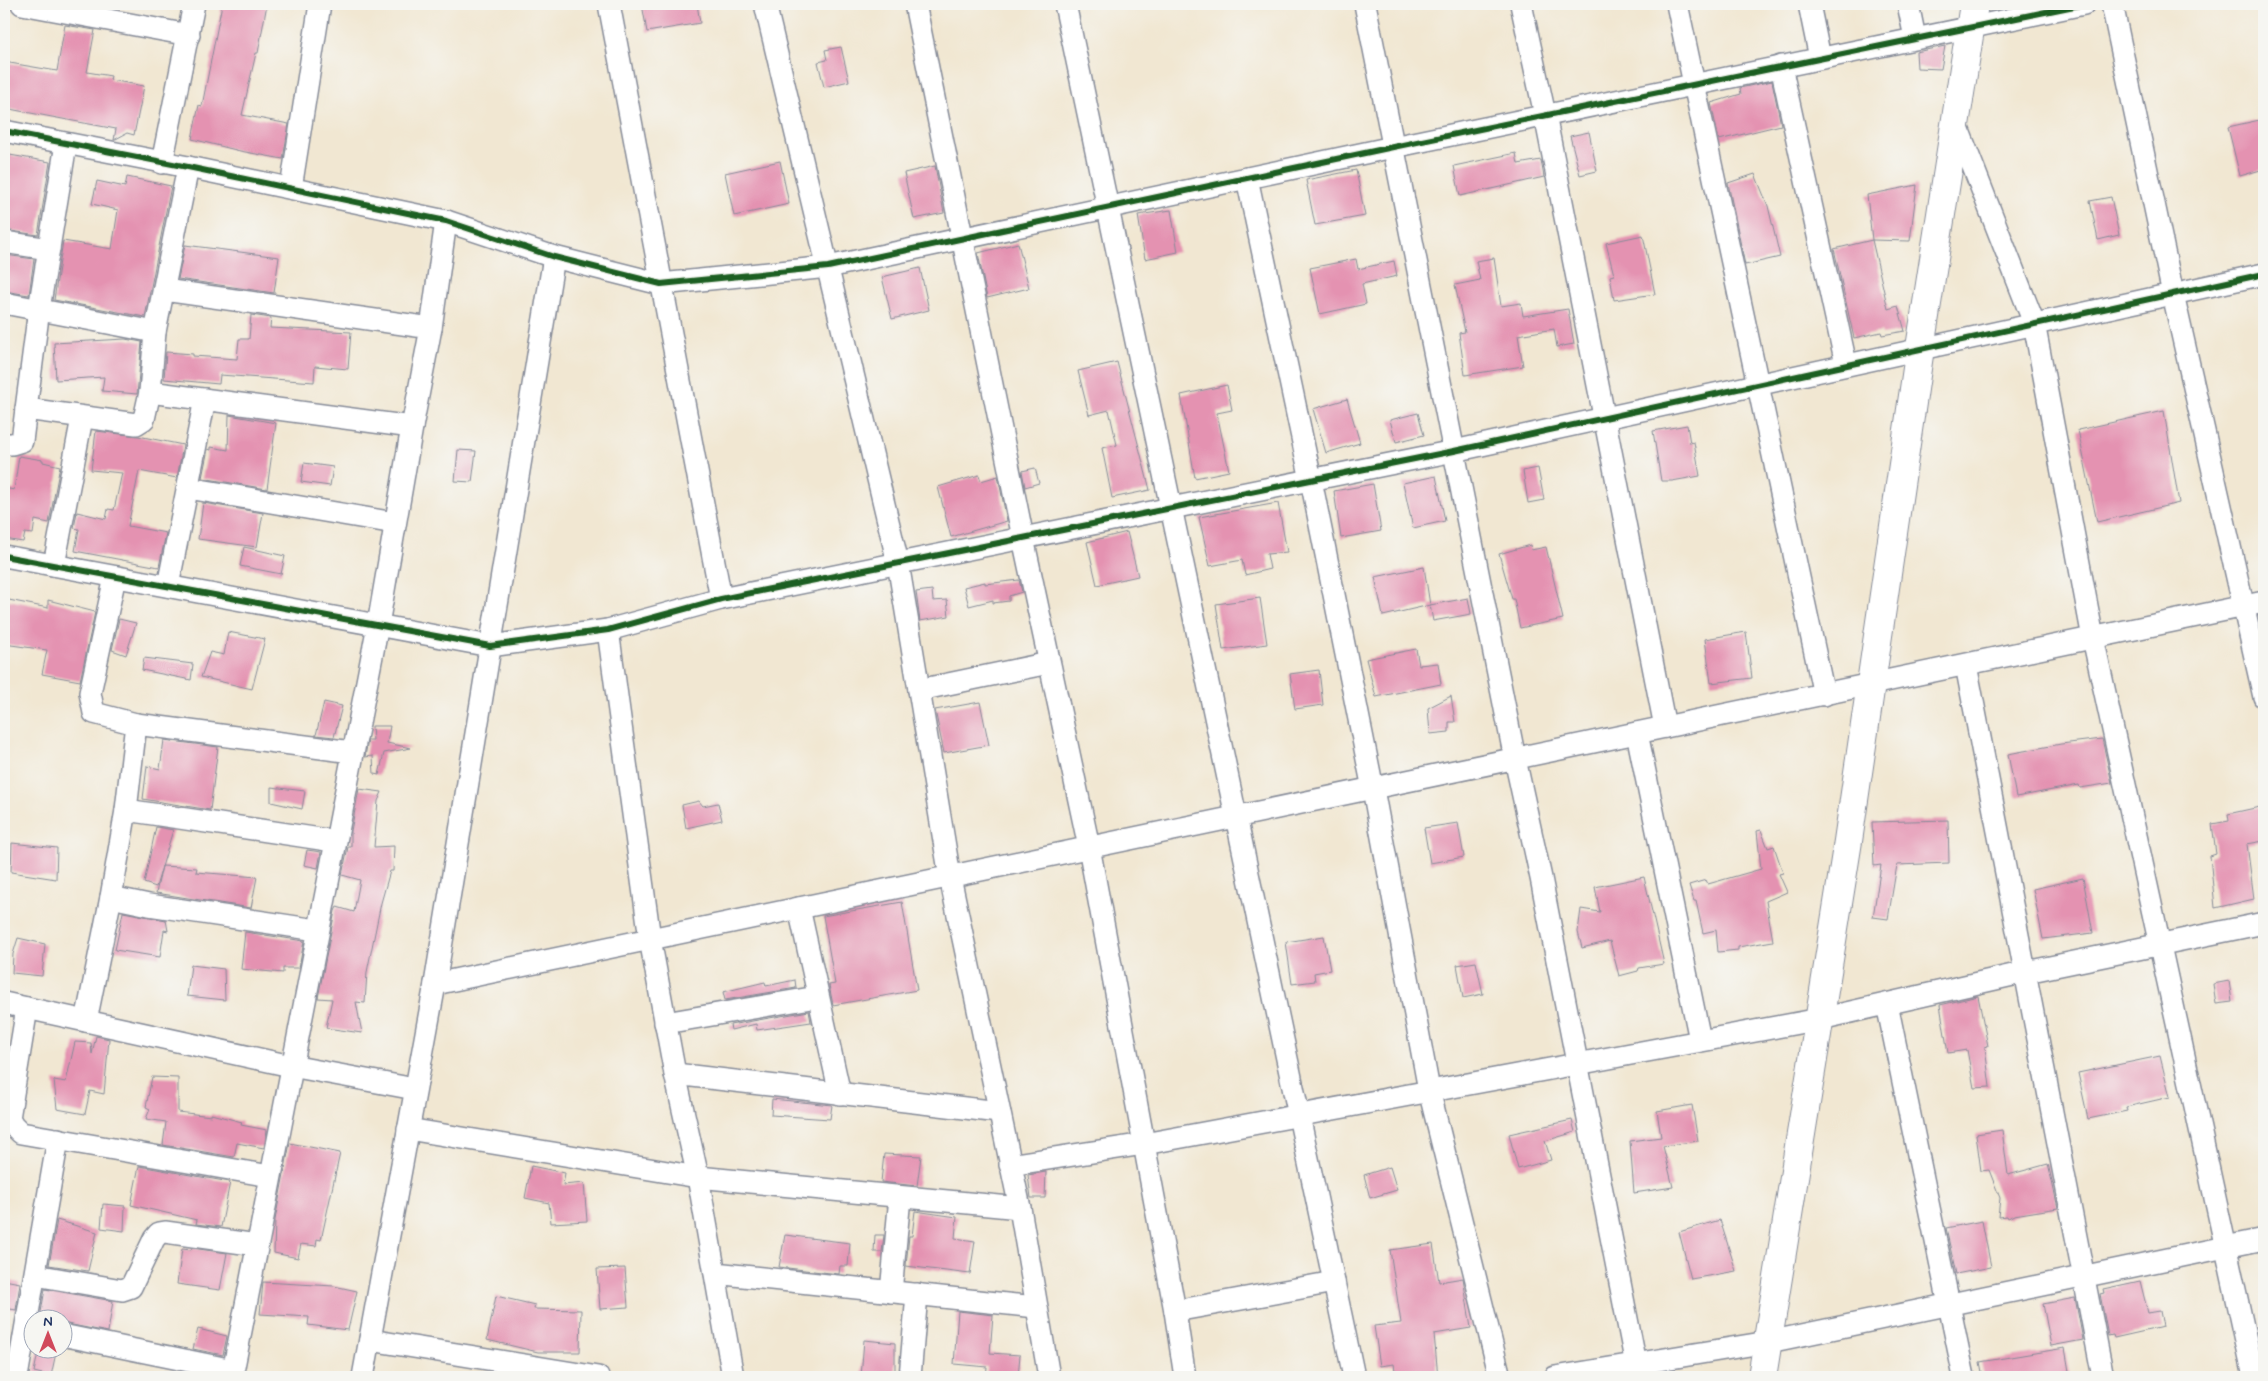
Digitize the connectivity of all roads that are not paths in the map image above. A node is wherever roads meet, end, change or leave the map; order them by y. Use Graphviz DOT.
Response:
graph roads {
  1 [pos="22,4"];
  2 [pos="194,4"];
  3 [pos="320,4"];
  4 [pos="609,4"];
  5 [pos="766,4"];
  6 [pos="915,4"];
  7 [pos="1065,4"];
  8 [pos="1365,4"];
  9 [pos="1521,4"];
  10 [pos="1677,4"];
  11 [pos="1809,4"];
  12 [pos="1908,4"];
  13 [pos="2084,4"];
  14 [pos="2112,4"];
  15 [pos="66,8"];
  16 [pos="1973,15"];
  17 [pos="189,34"];
  18 [pos="1915,38"];
  19 [pos="1820,58"];
  20 [pos="1781,66"];
  21 [pos="1694,84"];
  22 [pos="1545,115"];
  23 [pos="1956,123"];
  24 [pos="4,131"];
  25 [pos="66,144"];
  26 [pos="1393,147"];
  27 [pos="162,163"];
  28 [pos="188,166"];
  29 [pos="1247,178"];
  30 [pos="291,188"];
  31 [pos="1108,208"];
  32 [pos="446,221"];
  33 [pos="962,239"];
  34 [pos="4,242"];
  35 [pos="49,249"];
  36 [pos="554,257"];
  37 [pos="828,267"];
  38 [pos="2264,274"];
  39 [pos="661,284"];
  40 [pos="164,290"];
  41 [pos="2173,294"];
  42 [pos="4,303"];
  43 [pos="39,309"];
  44 [pos="2034,323"];
  45 [pos="431,328"];
  46 [pos="155,332"];
  47 [pos="1920,348"];
  48 [pos="1846,364"];
  49 [pos="1758,383"];
  50 [pos="150,392"];
  51 [pos="205,399"];
  52 [pos="26,408"];
  53 [pos="1603,417"];
  54 [pos="82,418"];
  55 [pos="412,427"];
  56 [pos="4,444"];
  57 [pos="1454,451"];
  58 [pos="1311,480"];
  59 [pos="188,488"];
  60 [pos="1171,508"];
  61 [pos="395,523"];
  62 [pos="1022,538"];
  63 [pos="4,556"];
  64 [pos="898,563"];
  65 [pos="54,566"];
  66 [pos="115,577"];
  67 [pos="168,586"];
  68 [pos="721,599"];
  69 [pos="2254,604"];
  70 [pos="378,625"];
  71 [pos="608,630"];
  72 [pos="2093,638"];
  73 [pos="490,646"];
  74 [pos="1049,662"];
  75 [pos="1966,665"];
  76 [pos="1871,685"];
  77 [pos="918,690"];
  78 [pos="1824,695"];
  79 [pos="2264,697"];
  80 [pos="136,724"];
  81 [pos="1665,728"];
  82 [pos="1637,733"];
  83 [pos="352,752"];
  84 [pos="1515,759"];
  85 [pos="1372,789"];
  86 [pos="126,810"];
  87 [pos="1236,817"];
  88 [pos="334,841"];
  89 [pos="1089,848"];
  90 [pos="950,877"];
  91 [pos="111,897"];
  92 [pos="798,908"];
  93 [pos="2264,923"];
  94 [pos="317,930"];
  95 [pos="650,939"];
  96 [pos="2160,945"];
  97 [pos="2026,972"];
  98 [pos="434,984"];
  99 [pos="817,996"];
  100 [pos="4,1003"];
  101 [pos="1887,1004"];
  102 [pos="27,1008"];
  103 [pos="1820,1019"];
  104 [pos="86,1021"];
  105 [pos="665,1023"];
  106 [pos="1700,1040"];
  107 [pos="1576,1063"];
  108 [pos="291,1066"];
  109 [pos="675,1074"];
  110 [pos="415,1089"];
  111 [pos="1429,1090"];
  112 [pos="840,1094"];
  113 [pos="999,1112"];
  114 [pos="1299,1114"];
  115 [pos="408,1129"];
  116 [pos="58,1139"];
  117 [pos="1144,1144"];
  118 [pos="1010,1165"];
  119 [pos="270,1176"];
  120 [pos="698,1177"];
  121 [pos="900,1197"];
  122 [pos="1020,1208"];
  123 [pos="2264,1238"];
  124 [pos="257,1245"];
  125 [pos="2226,1246"];
  126 [pos="715,1273"];
  127 [pos="34,1276"];
  128 [pos="2083,1277"];
  129 [pos="1334,1282"];
  130 [pos="891,1292"];
  131 [pos="917,1294"];
  132 [pos="1950,1306"];
  133 [pos="1036,1307"];
  134 [pos="31,1308"];
  135 [pos="1175,1311"];
  136 [pos="72,1337"];
  137 [pos="370,1340"];
  138 [pos="1768,1342"];
  139 [pos="22,1357"];
  140 [pos="1636,1365"];
  141 [pos="232,1374"];
  142 [pos="17,1377"];
  143 [pos="363,1377"];
  144 [pos="598,1377"];
  145 [pos="733,1377"];
  146 [pos="910,1377"];
  147 [pos="1049,1377"];
  148 [pos="1185,1377"];
  149 [pos="1354,1377"];
  150 [pos="1500,1377"];
  151 [pos="1555,1377"];
  152 [pos="1762,1377"];
  153 [pos="1964,1377"];
  154 [pos="2103,1377"];
  155 [pos="2254,1377"];
  1 -- 15 [label="street"];
  2 -- 17 [label="street"];
  3 -- 30 [label="street"];
  4 -- 39 [label="street"];
  5 -- 37 [label="street"];
  6 -- 33 [label="street"];
  7 -- 31 [label="street"];
  8 -- 26 [label="street"];
  9 -- 22 [label="street"];
  10 -- 21 [label="street"];
  11 -- 19 [label="street"];
  12 -- 18 [label="street"];
  13 -- 16 [label="street"];
  14 -- 41 [label="street"];
  15 -- 17 [label="street"];
  16 -- 18 [label="street"];
  16 -- 23 [label="street"];
  17 -- 27 [label="street"];
  18 -- 19 [label="street"];
  19 -- 20 [label="street"];
  20 -- 21 [label="street"];
  20 -- 48 [label="street"];
  21 -- 22 [label="street"];
  21 -- 49 [label="street"];
  22 -- 26 [label="street"];
  22 -- 53 [label="street"];
  23 -- 44 [label="street"];
  23 -- 47 [label="street"];
  24 -- 25 [label="street"];
  25 -- 27 [label="street"];
  25 -- 35 [label="street"];
  26 -- 29 [label="street"];
  26 -- 57 [label="street"];
  27 -- 28 [label="street"];
  28 -- 30 [label="street"];
  28 -- 40 [label="street"];
  29 -- 31 [label="street"];
  29 -- 58 [label="street"];
  30 -- 32 [label="street"];
  31 -- 33 [label="street"];
  31 -- 60 [label="street"];
  32 -- 36 [label="street"];
  32 -- 45 [label="street"];
  33 -- 37 [label="street"];
  33 -- 62 [label="street"];
  34 -- 35 [label="street"];
  35 -- 43 [label="street"];
  36 -- 39 [label="street"];
  36 -- 73 [label="street"];
  37 -- 39 [label="street"];
  37 -- 64 [label="street"];
  38 -- 41 [label="street"];
  39 -- 68 [label="street"];
  40 -- 45 [label="street"];
  40 -- 46 [label="street"];
  41 -- 44 [label="street"];
  41 -- 69 [label="street"];
  42 -- 43 [label="street"];
  43 -- 46 [label="street"];
  43 -- 52 [label="street"];
  44 -- 47 [label="street"];
  44 -- 72 [label="street"];
  45 -- 55 [label="street"];
  46 -- 50 [label="street"];
  47 -- 48 [label="street"];
  47 -- 76 [label="street"];
  48 -- 49 [label="street"];
  49 -- 53 [label="street"];
  49 -- 78 [label="street"];
  50 -- 51 [label="street"];
  50 -- 54 [label="street"];
  51 -- 55 [label="street"];
  51 -- 59 [label="street"];
  52 -- 54 [label="street"];
  52 -- 56 [label="street"];
  53 -- 57 [label="street"];
  53 -- 81 [label="street"];
  54 -- 65 [label="street"];
  55 -- 61 [label="street"];
  57 -- 58 [label="street"];
  57 -- 84 [label="street"];
  58 -- 60 [label="street"];
  58 -- 85 [label="street"];
  59 -- 61 [label="street"];
  59 -- 67 [label="street"];
  60 -- 62 [label="street"];
  60 -- 87 [label="street"];
  61 -- 70 [label="street"];
  62 -- 64 [label="street"];
  62 -- 74 [label="street"];
  63 -- 65 [label="street"];
  64 -- 68 [label="street"];
  64 -- 77 [label="street"];
  65 -- 66 [label="street"];
  66 -- 67 [label="street"];
  66 -- 80 [label="street"];
  67 -- 70 [label="street"];
  68 -- 71 [label="street"];
  69 -- 72 [label="street"];
  69 -- 79 [label="street"];
  70 -- 73 [label="street"];
  70 -- 83 [label="street"];
  71 -- 73 [label="street"];
  71 -- 95 [label="street"];
  72 -- 75 [label="street"];
  72 -- 96 [label="street"];
  73 -- 98 [label="street"];
  74 -- 77 [label="street"];
  74 -- 89 [label="street"];
  75 -- 76 [label="street"];
  75 -- 97 [label="street"];
  76 -- 78 [label="street"];
  76 -- 103 [label="street"];
  77 -- 90 [label="street"];
  78 -- 81 [label="street"];
  80 -- 83 [label="street"];
  80 -- 86 [label="street"];
  81 -- 82 [label="street"];
  82 -- 84 [label="street"];
  82 -- 106 [label="street"];
  83 -- 88 [label="street"];
  84 -- 85 [label="street"];
  84 -- 107 [label="street"];
  85 -- 87 [label="street"];
  85 -- 111 [label="street"];
  86 -- 88 [label="street"];
  86 -- 91 [label="street"];
  87 -- 89 [label="street"];
  87 -- 114 [label="street"];
  88 -- 94 [label="street"];
  89 -- 90 [label="street"];
  89 -- 117 [label="street"];
  90 -- 92 [label="street"];
  90 -- 113 [label="street"];
  91 -- 94 [label="street"];
  91 -- 104 [label="street"];
  92 -- 95 [label="street"];
  92 -- 99 [label="street"];
  93 -- 96 [label="street"];
  94 -- 108 [label="street"];
  95 -- 98 [label="street"];
  95 -- 105 [label="street"];
  96 -- 97 [label="street"];
  96 -- 125 [label="street"];
  97 -- 101 [label="street"];
  97 -- 128 [label="street"];
  98 -- 110 [label="street"];
  99 -- 105 [label="street"];
  99 -- 112 [label="street"];
  100 -- 102 [label="street"];
  101 -- 103 [label="street"];
  101 -- 132 [label="street"];
  102 -- 104 [label="street"];
  102 -- 116 [label="street"];
  103 -- 106 [label="street"];
  103 -- 138 [label="street"];
  104 -- 108 [label="street"];
  105 -- 109 [label="street"];
  106 -- 107 [label="street"];
  107 -- 111 [label="street"];
  107 -- 140 [label="street"];
  108 -- 110 [label="street"];
  108 -- 119 [label="street"];
  109 -- 112 [label="street"];
  109 -- 120 [label="street"];
  110 -- 115 [label="street"];
  111 -- 114 [label="street"];
  111 -- 150 [label="street"];
  112 -- 113 [label="street"];
  113 -- 118 [label="street"];
  114 -- 117 [label="street"];
  114 -- 129 [label="street"];
  115 -- 120 [label="street"];
  115 -- 137 [label="street"];
  116 -- 119 [label="street"];
  116 -- 127 [label="street"];
  117 -- 118 [label="street"];
  117 -- 135 [label="street"];
  118 -- 122 [label="street"];
  119 -- 124 [label="street"];
  120 -- 121 [label="street"];
  120 -- 126 [label="street"];
  121 -- 122 [label="street"];
  121 -- 130 [label="street"];
  122 -- 133 [label="street"];
  123 -- 125 [label="street"];
  124 -- 127 [label="street"];
  124 -- 141 [label="street"];
  125 -- 128 [label="street"];
  125 -- 155 [label="street"];
  126 -- 130 [label="street"];
  126 -- 145 [label="street"];
  127 -- 134 [label="street"];
  128 -- 132 [label="street"];
  128 -- 154 [label="street"];
  129 -- 135 [label="street"];
  129 -- 149 [label="street"];
  130 -- 131 [label="street"];
  131 -- 133 [label="street"];
  131 -- 146 [label="street"];
  132 -- 138 [label="street"];
  132 -- 153 [label="street"];
  133 -- 147 [label="street"];
  135 -- 148 [label="street"];
  136 -- 141 [label="street"];
  137 -- 143 [label="street"];
  137 -- 144 [label="street"];
  138 -- 140 [label="street"];
  138 -- 152 [label="street"];
  139 -- 142 [label="street"];
  140 -- 151 [label="street"];
}
